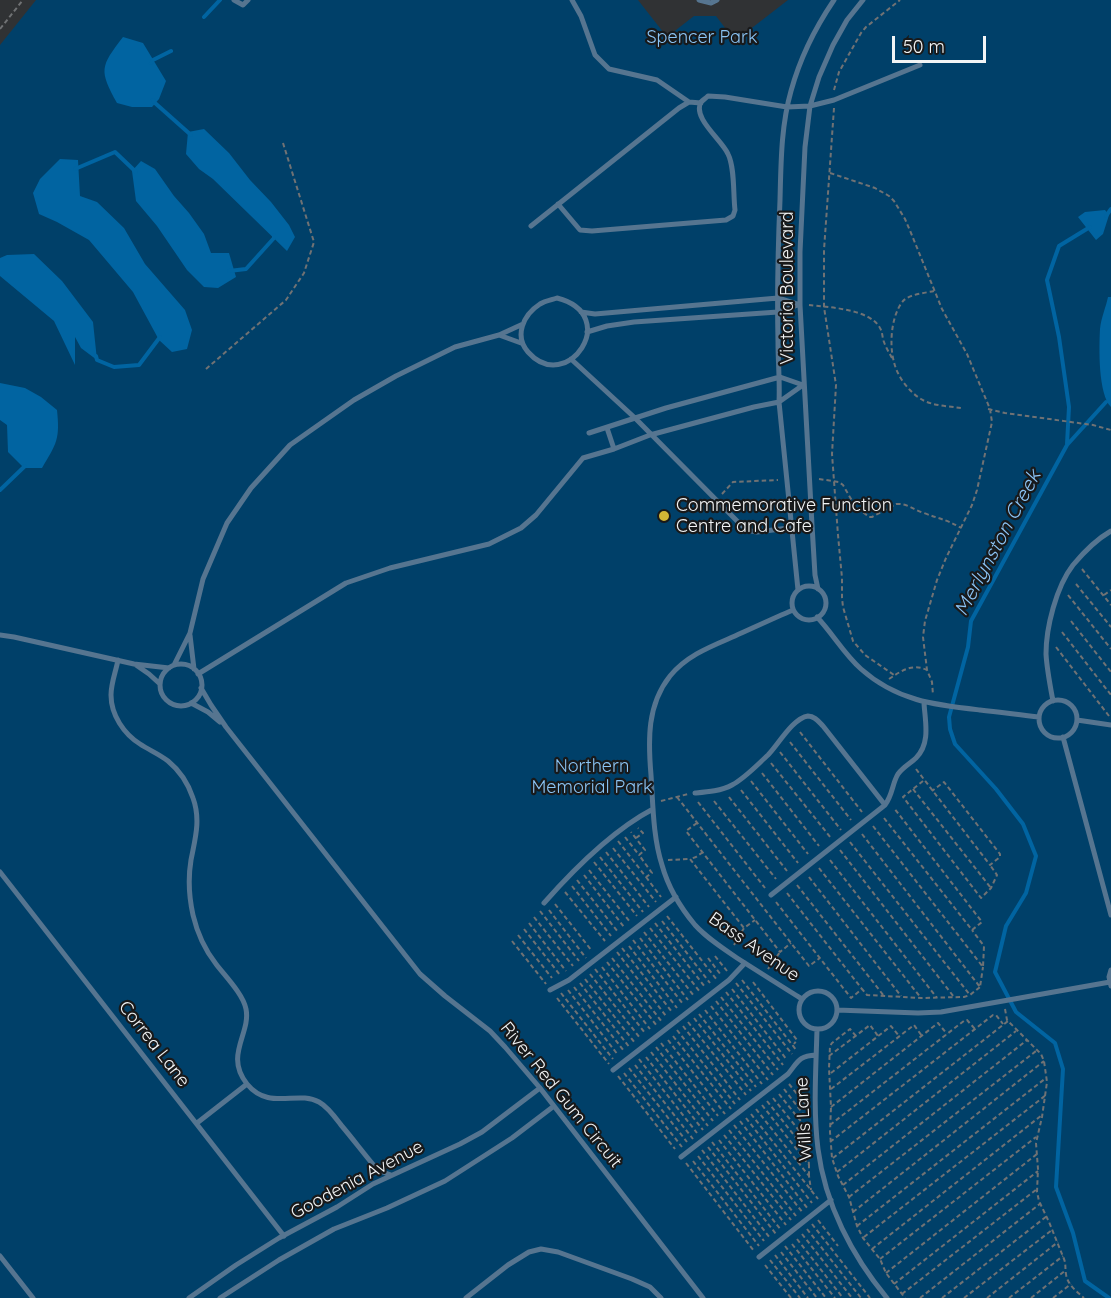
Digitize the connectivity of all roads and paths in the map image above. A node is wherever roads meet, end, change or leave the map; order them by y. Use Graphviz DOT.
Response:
graph roads {
  1 [pos="22,0"];
  2 [pos="234,0"];
  3 [pos="248,0"];
  4 [pos="572,0"];
  5 [pos="699,0"];
  6 [pos="717,0"];
  7 [pos="834,0"];
  8 [pos="862,0"];
  9 [pos="900,0"];
  10 [pos="0,29"];
  11 [pos="920,65"];
  12 [pos="834,100"];
  13 [pos="689,102"];
  14 [pos="701,103"];
  15 [pos="810,106"];
  16 [pos="787,107"];
  17 [pos="283,143"];
  18 [pos="830,173"];
  19 [pos="558,204"];
  20 [pos="531,226"];
  21 [pos="934,291"];
  22 [pos="778,298"];
  23 [pos="800,304"];
  24 [pos="824,307"];
  25 [pos="580,312"];
  26 [pos="778,312"];
  27 [pos="523,324"];
  28 [pos="587,332"];
  29 [pos="499,335"];
  30 [pos="521,343"];
  31 [pos="571,359"];
  32 [pos="893,361"];
  33 [pos="206,369"];
  34 [pos="780,377"];
  35 [pos="803,385"];
  36 [pos="779,402"];
  37 [pos="961,408"];
  38 [pos="989,409"];
  39 [pos="634,418"];
  40 [pos="607,428"];
  41 [pos="1111,430"];
  42 [pos="589,433"];
  43 [pos="650,435"];
  44 [pos="614,448"];
  45 [pos="809,478"];
  46 [pos="786,479"];
  47 [pos="834,481"];
  48 [pos="716,500"];
  49 [pos="812,525"];
  50 [pos="791,528"];
  51 [pos="961,528"];
  52 [pos="1111,531"];
  53 [pos="1076,562"];
  54 [pos="1076,584"];
  55 [pos="1061,587"];
  56 [pos="818,589"];
  57 [pos="798,590"];
  58 [pos="1111,590"];
  59 [pos="1103,596"];
  60 [pos="1111,605"];
  61 [pos="793,610"];
  62 [pos="817,617"];
  63 [pos="1071,621"];
  64 [pos="1111,627"];
  65 [pos="1062,632"];
  66 [pos="190,633"];
  67 [pos="0,635"];
  68 [pos="1056,647"];
  69 [pos="1111,649"];
  70 [pos="118,660"];
  71 [pos="134,664"];
  72 [pos="172,666"];
  73 [pos="927,670"];
  74 [pos="196,671"];
  75 [pos="1111,672"];
  76 [pos="894,675"];
  77 [pos="160,684"];
  78 [pos="882,684"];
  79 [pos="201,688"];
  80 [pos="1111,695"];
  81 [pos="1053,701"];
  82 [pos="191,703"];
  83 [pos="924,703"];
  84 [pos="933,705"];
  85 [pos="1039,717"];
  86 [pos="1077,720"];
  87 [pos="794,725"];
  88 [pos="1111,725"];
  89 [pos="226,727"];
  90 [pos="785,735"];
  91 [pos="1063,737"];
  92 [pos="776,746"];
  93 [pos="766,756"];
  94 [pos="911,762"];
  95 [pos="757,765"];
  96 [pos="746,774"];
  97 [pos="924,780"];
  98 [pos="735,783"];
  99 [pos="722,788"];
  100 [pos="913,789"];
  101 [pos="932,791"];
  102 [pos="695,794"];
  103 [pos="677,797"];
  104 [pos="887,803"];
  105 [pos="653,807"];
  106 [pos="878,810"];
  107 [pos="868,819"];
  108 [pos="633,821"];
  109 [pos="697,823"];
  110 [pos="626,825"];
  111 [pos="856,828"];
  112 [pos="620,831"];
  113 [pos="614,835"];
  114 [pos="846,836"];
  115 [pos="636,838"];
  116 [pos="608,841"];
  117 [pos="835,844"];
  118 [pos="601,846"];
  119 [pos="596,851"];
  120 [pos="703,852"];
  121 [pos="824,853"];
  122 [pos="639,855"];
  123 [pos="590,856"];
  124 [pos="690,859"];
  125 [pos="660,860"];
  126 [pos="584,862"];
  127 [pos="814,862"];
  128 [pos="990,865"];
  129 [pos="578,868"];
  130 [pos="803,870"];
  131 [pos="0,872"];
  132 [pos="572,873"];
  133 [pos="646,877"];
  134 [pos="792,878"];
  135 [pos="567,879"];
  136 [pos="560,885"];
  137 [pos="991,888"];
  138 [pos="771,895"];
  139 [pos="549,897"];
  140 [pos="675,897"];
  141 [pos="544,903"];
  142 [pos="539,910"];
  143 [pos="1111,915"];
  144 [pos="534,917"];
  145 [pos="755,920"];
  146 [pos="529,923"];
  147 [pos="744,928"];
  148 [pos="524,929"];
  149 [pos="636,929"];
  150 [pos="972,930"];
  151 [pos="518,935"];
  152 [pos="512,941"];
  153 [pos="791,943"];
  154 [pos="729,952"];
  155 [pos="780,952"];
  156 [pos="715,956"];
  157 [pos="597,958"];
  158 [pos="708,958"];
  159 [pos="820,958"];
  160 [pos="591,963"];
  161 [pos="746,963"];
  162 [pos="982,967"];
  163 [pos="584,968"];
  164 [pos="1111,970"];
  165 [pos="578,973"];
  166 [pos="764,975"];
  167 [pos="732,977"];
  168 [pos="572,978"];
  169 [pos="566,982"];
  170 [pos="753,982"];
  171 [pos="1110,984"];
  172 [pos="554,987"];
  173 [pos="981,987"];
  174 [pos="713,992"];
  175 [pos="970,995"];
  176 [pos="884,996"];
  177 [pos="902,997"];
  178 [pos="954,997"];
  179 [pos="921,998"];
  180 [pos="937,998"];
  181 [pos="802,999"];
  182 [pos="1004,1001"];
  183 [pos="699,1003"];
  184 [pos="837,1010"];
  185 [pos="689,1011"];
  186 [pos="1008,1021"];
  187 [pos="672,1024"];
  188 [pos="1003,1024"];
  189 [pos="817,1029"];
  190 [pos="975,1029"];
  191 [pos="1017,1031"];
  192 [pos="947,1034"];
  193 [pos="856,1036"];
  194 [pos="878,1036"];
  195 [pos="899,1036"];
  196 [pos="922,1036"];
  197 [pos="1027,1040"];
  198 [pos="793,1045"];
  199 [pos="1037,1050"];
  200 [pos="816,1055"];
  201 [pos="829,1056"];
  202 [pos="1044,1061"];
  203 [pos="797,1062"];
  204 [pos="616,1068"];
  205 [pos="830,1074"];
  206 [pos="786,1075"];
  207 [pos="1046,1077"];
  208 [pos="247,1084"];
  209 [pos="776,1084"];
  210 [pos="540,1088"];
  211 [pos="831,1089"];
  212 [pos="1046,1095"];
  213 [pos="751,1102"];
  214 [pos="554,1106"];
  215 [pos="806,1106"];
  216 [pos="831,1107"];
  217 [pos="804,1115"];
  218 [pos="1042,1115"];
  219 [pos="197,1123"];
  220 [pos="803,1124"];
  221 [pos="830,1125"];
  222 [pos="1037,1136"];
  223 [pos="805,1138"];
  224 [pos="830,1142"];
  225 [pos="1037,1154"];
  226 [pos="684,1155"];
  227 [pos="832,1158"];
  228 [pos="809,1165"];
  229 [pos="1038,1171"];
  230 [pos="837,1172"];
  231 [pos="391,1175"];
  232 [pos="809,1176"];
  233 [pos="843,1185"];
  234 [pos="1037,1189"];
  235 [pos="811,1190"];
  236 [pos="849,1197"];
  237 [pos="831,1200"];
  238 [pos="1041,1203"];
  239 [pos="818,1210"];
  240 [pos="853,1212"];
  241 [pos="1047,1216"];
  242 [pos="857,1226"];
  243 [pos="1052,1229"];
  244 [pos="284,1236"];
  245 [pos="863,1238"];
  246 [pos="1058,1242"];
  247 [pos="838,1246"];
  248 [pos="872,1249"];
  249 [pos="761,1255"];
  250 [pos="0,1256"];
  251 [pos="1063,1256"];
  252 [pos="880,1259"];
  253 [pos="1066,1270"];
  254 [pos="885,1273"];
  255 [pos="894,1284"];
  256 [pos="1071,1284"];
  257 [pos="902,1294"];
  258 [pos="1080,1294"];
  259 [pos="33,1298"];
  260 [pos="189,1298"];
  261 [pos="220,1298"];
  262 [pos="466,1298"];
  263 [pos="661,1298"];
  264 [pos="703,1298"];
  265 [pos="791,1298"];
  266 [pos="800,1298"];
  267 [pos="887,1298"];
  268 [pos="905,1298"];
  269 [pos="920,1298"];
  270 [pos="942,1298"];
  271 [pos="964,1298"];
  272 [pos="987,1298"];
  273 [pos="1009,1298"];
  274 [pos="1031,1298"];
  275 [pos="1053,1298"];
  276 [pos="1076,1298"];
  277 [pos="1084,1298"];
  1 -- 10 [label="path"];
  2 -- 3 [label="lane"];
  4 -- 13 [label="lane"];
  5 -- 6 [label="lane"];
  7 -- 16 [label="lane, Victoria Boulevard"];
  8 -- 15 [label="lane, Victoria Boulevard"];
  9 -- 12 [label="path"];
  11 -- 12 [label="lane"];
  12 -- 15 [label="lane"];
  12 -- 18 [label="path"];
  13 -- 14 [label="lane"];
  13 -- 19 [label="lane"];
  14 -- 16 [label="lane"];
  14 -- 19 [label="lane"];
  15 -- 16 [label="lane"];
  15 -- 23 [label="lane, Victoria Boulevard"];
  16 -- 22 [label="lane, Victoria Boulevard"];
  17 -- 33 [label="path"];
  18 -- 21 [label="path"];
  18 -- 24 [label="path"];
  19 -- 20 [label="lane"];
  21 -- 32 [label="path"];
  21 -- 38 [label="path"];
  22 -- 23 [label="lane"];
  22 -- 25 [label="lane"];
  22 -- 26 [label="lane, Victoria Boulevard"];
  23 -- 24 [label="path"];
  23 -- 26 [label="lane"];
  23 -- 35 [label="lane, Victoria Boulevard"];
  24 -- 32 [label="path"];
  24 -- 47 [label="path"];
  25 -- 27 [label="lane"];
  25 -- 28 [label="lane"];
  26 -- 28 [label="lane"];
  26 -- 34 [label="lane, Victoria Boulevard"];
  27 -- 29 [label="lane"];
  27 -- 30 [label="lane"];
  28 -- 31 [label="lane"];
  29 -- 30 [label="lane"];
  29 -- 66 [label="lane"];
  30 -- 31 [label="lane"];
  31 -- 39 [label="lane"];
  32 -- 37 [label="path"];
  34 -- 35 [label="lane"];
  34 -- 36 [label="lane, Victoria Boulevard"];
  34 -- 39 [label="lane"];
  35 -- 36 [label="lane"];
  35 -- 45 [label="lane, Victoria Boulevard"];
  36 -- 43 [label="lane"];
  36 -- 46 [label="lane, Victoria Boulevard"];
  38 -- 41 [label="path"];
  38 -- 51 [label="path"];
  39 -- 40 [label="lane"];
  39 -- 43 [label="lane"];
  40 -- 42 [label="lane"];
  40 -- 44 [label="lane"];
  43 -- 44 [label="lane"];
  43 -- 48 [label="lane"];
  44 -- 74 [label="lane"];
  45 -- 47 [label="path"];
  45 -- 49 [label="lane, Victoria Boulevard"];
  46 -- 48 [label="path"];
  46 -- 50 [label="lane, Victoria Boulevard"];
  47 -- 51 [label="path"];
  47 -- 76 [label="path"];
  48 -- 50 [label="lane"];
  49 -- 50 [label="lane"];
  49 -- 56 [label="lane, Victoria Boulevard"];
  50 -- 57 [label="lane, Victoria Boulevard"];
  51 -- 73 [label="path"];
  52 -- 53 [label="lane"];
  53 -- 55 [label="lane"];
  53 -- 59 [label="path"];
  54 -- 64 [label="path"];
  55 -- 69 [label="path"];
  55 -- 81 [label="lane"];
  56 -- 57 [label="lane"];
  56 -- 62 [label="lane"];
  57 -- 61 [label="lane"];
  58 -- 59 [label="path"];
  59 -- 60 [label="path"];
  61 -- 62 [label="lane"];
  61 -- 105 [label="lane, Bass Avenue"];
  62 -- 78 [label="lane"];
  63 -- 75 [label="path"];
  65 -- 80 [label="path"];
  66 -- 72 [label="lane"];
  66 -- 74 [label="lane"];
  67 -- 70 [label="lane"];
  68 -- 88 [label="path"];
  70 -- 71 [label="lane"];
  70 -- 208 [label="lane"];
  71 -- 72 [label="lane"];
  71 -- 77 [label="lane"];
  72 -- 74 [label="lane"];
  72 -- 77 [label="lane"];
  73 -- 76 [label="path"];
  73 -- 84 [label="path"];
  74 -- 79 [label="lane"];
  76 -- 78 [label="path"];
  77 -- 82 [label="lane"];
  78 -- 83 [label="lane"];
  79 -- 82 [label="lane"];
  79 -- 89 [label="lane, River Red Gum Circuit"];
  81 -- 85 [label="lane"];
  81 -- 86 [label="lane"];
  82 -- 89 [label="lane, River Red Gum Circuit"];
  83 -- 84 [label="lane"];
  83 -- 94 [label="lane"];
  84 -- 85 [label="lane"];
  85 -- 91 [label="lane"];
  86 -- 88 [label="lane"];
  86 -- 91 [label="lane"];
  87 -- 90 [label="lane"];
  87 -- 104 [label="lane"];
  87 -- 107 [label="path"];
  89 -- 210 [label="lane, River Red Gum Circuit"];
  90 -- 92 [label="lane"];
  90 -- 111 [label="path"];
  91 -- 143 [label="lane"];
  92 -- 93 [label="lane"];
  92 -- 114 [label="path"];
  93 -- 95 [label="lane"];
  93 -- 117 [label="path"];
  94 -- 97 [label="path"];
  94 -- 104 [label="lane"];
  95 -- 96 [label="lane"];
  95 -- 121 [label="path"];
  96 -- 98 [label="lane"];
  96 -- 127 [label="path"];
  97 -- 100 [label="path"];
  97 -- 101 [label="path"];
  98 -- 99 [label="lane"];
  98 -- 130 [label="path"];
  99 -- 102 [label="lane"];
  99 -- 134 [label="path"];
  100 -- 137 [label="path"];
  100 -- 137 [label="path"];
  101 -- 128 [label="path"];
  101 -- 128 [label="path"];
  102 -- 103 [label="path"];
  102 -- 138 [label="path"];
  103 -- 105 [label="path"];
  103 -- 109 [label="path"];
  104 -- 106 [label="lane"];
  104 -- 150 [label="path"];
  105 -- 108 [label="lane"];
  105 -- 125 [label="lane, Bass Avenue"];
  106 -- 107 [label="lane"];
  106 -- 150 [label="path"];
  107 -- 111 [label="lane"];
  107 -- 162 [label="path"];
  108 -- 110 [label="lane"];
  108 -- 115 [label="path"];
  109 -- 120 [label="path"];
  109 -- 153 [label="path"];
  110 -- 112 [label="lane"];
  110 -- 115 [label="path"];
  111 -- 114 [label="lane"];
  111 -- 173 [label="path"];
  112 -- 113 [label="lane"];
  112 -- 122 [label="path"];
  113 -- 116 [label="lane"];
  113 -- 133 [label="path"];
  114 -- 117 [label="lane"];
  114 -- 175 [label="path"];
  115 -- 122 [label="path"];
  116 -- 118 [label="lane"];
  116 -- 149 [label="path"];
  117 -- 121 [label="lane"];
  117 -- 178 [label="path"];
  118 -- 119 [label="lane"];
  118 -- 149 [label="path"];
  119 -- 123 [label="lane"];
  119 -- 149 [label="path"];
  120 -- 124 [label="path"];
  120 -- 145 [label="path"];
  121 -- 127 [label="lane"];
  121 -- 180 [label="path"];
  122 -- 133 [label="path"];
  123 -- 126 [label="lane"];
  123 -- 149 [label="path"];
  124 -- 125 [label="path"];
  124 -- 147 [label="path"];
  125 -- 140 [label="lane, Bass Avenue"];
  126 -- 129 [label="lane"];
  126 -- 149 [label="path"];
  127 -- 130 [label="lane"];
  127 -- 179 [label="path"];
  128 -- 137 [label="path"];
  129 -- 132 [label="lane"];
  129 -- 149 [label="path"];
  130 -- 134 [label="lane"];
  130 -- 177 [label="path"];
  131 -- 219 [label="lane, Correa Lane"];
  132 -- 135 [label="lane"];
  132 -- 149 [label="path"];
  133 -- 149 [label="path"];
  134 -- 138 [label="lane"];
  134 -- 176 [label="path"];
  135 -- 136 [label="lane"];
  135 -- 149 [label="path"];
  136 -- 139 [label="lane"];
  136 -- 149 [label="path"];
  138 -- 159 [label="path"];
  139 -- 141 [label="lane"];
  139 -- 157 [label="path"];
  140 -- 149 [label="lane"];
  140 -- 154 [label="lane, Bass Avenue"];
  141 -- 160 [label="path"];
  142 -- 163 [label="path"];
  144 -- 165 [label="path"];
  145 -- 147 [label="path"];
  145 -- 155 [label="path"];
  146 -- 168 [label="path"];
  147 -- 154 [label="path"];
  148 -- 169 [label="path"];
  149 -- 157 [label="lane"];
  149 -- 174 [label="path"];
  149 -- 174 [label="path"];
  149 -- 174 [label="path"];
  149 -- 174 [label="path"];
  149 -- 183 [label="path"];
  149 -- 185 [label="path"];
  149 -- 185 [label="path"];
  149 -- 185 [label="path"];
  149 -- 187 [label="path"];
  149 -- 187 [label="path"];
  149 -- 187 [label="path"];
  150 -- 162 [label="path"];
  151 -- 172 [label="path"];
  152 -- 172 [label="path"];
  153 -- 155 [label="path"];
  153 -- 159 [label="path"];
  154 -- 161 [label="lane, Bass Avenue"];
  155 -- 166 [label="path"];
  156 -- 167 [label="path"];
  157 -- 160 [label="lane"];
  158 -- 167 [label="path"];
  159 -- 176 [label="path"];
  160 -- 163 [label="lane"];
  161 -- 166 [label="lane, Bass Avenue"];
  161 -- 167 [label="lane"];
  162 -- 173 [label="path"];
  163 -- 165 [label="lane"];
  164 -- 171 [label="lane"];
  165 -- 168 [label="lane"];
  166 -- 181 [label="lane, Bass Avenue"];
  167 -- 174 [label="lane"];
  167 -- 198 [label="path"];
  167 -- 203 [label="path"];
  167 -- 203 [label="path"];
  168 -- 169 [label="lane"];
  169 -- 172 [label="lane"];
  170 -- 198 [label="path"];
  171 -- 182 [label="lane"];
  172 -- 204 [label="path"];
  172 -- 204 [label="path"];
  173 -- 175 [label="path"];
  174 -- 183 [label="lane"];
  174 -- 206 [label="path"];
  174 -- 206 [label="path"];
  174 -- 209 [label="path"];
  174 -- 209 [label="path"];
  175 -- 178 [label="path"];
  176 -- 177 [label="path"];
  177 -- 179 [label="path"];
  178 -- 180 [label="path"];
  179 -- 180 [label="path"];
  181 -- 184 [label="lane"];
  181 -- 189 [label="lane"];
  182 -- 184 [label="lane"];
  182 -- 186 [label="path"];
  183 -- 185 [label="lane"];
  183 -- 213 [label="path"];
  184 -- 189 [label="lane"];
  185 -- 187 [label="lane"];
  185 -- 213 [label="path"];
  185 -- 213 [label="path"];
  185 -- 213 [label="path"];
  186 -- 188 [label="path"];
  186 -- 191 [label="path"];
  187 -- 204 [label="lane"];
  187 -- 213 [label="path"];
  187 -- 213 [label="path"];
  187 -- 213 [label="path"];
  188 -- 190 [label="path"];
  188 -- 227 [label="path"];
  189 -- 200 [label="lane, Wills Lane"];
  190 -- 192 [label="path"];
  190 -- 224 [label="path"];
  191 -- 197 [label="path"];
  191 -- 230 [label="path"];
  192 -- 196 [label="path"];
  192 -- 221 [label="path"];
  193 -- 194 [label="path"];
  193 -- 201 [label="path"];
  193 -- 201 [label="path"];
  194 -- 195 [label="path"];
  194 -- 205 [label="path"];
  195 -- 196 [label="path"];
  195 -- 211 [label="path"];
  196 -- 216 [label="path"];
  197 -- 199 [label="path"];
  197 -- 233 [label="path"];
  198 -- 203 [label="path"];
  199 -- 202 [label="path"];
  199 -- 236 [label="path"];
  200 -- 203 [label="lane"];
  200 -- 237 [label="lane, Wills Lane"];
  201 -- 205 [label="path"];
  202 -- 207 [label="path"];
  202 -- 240 [label="path"];
  203 -- 206 [label="lane"];
  204 -- 226 [label="path"];
  204 -- 226 [label="path"];
  205 -- 211 [label="path"];
  206 -- 209 [label="lane"];
  206 -- 215 [label="path"];
  207 -- 212 [label="path"];
  207 -- 242 [label="path"];
  208 -- 219 [label="lane"];
  208 -- 231 [label="lane"];
  209 -- 213 [label="lane"];
  209 -- 217 [label="path"];
  209 -- 220 [label="path"];
  210 -- 214 [label="lane, River Red Gum Circuit"];
  210 -- 231 [label="lane, Goodenia Avenue"];
  211 -- 216 [label="path"];
  212 -- 218 [label="path"];
  212 -- 245 [label="path"];
  213 -- 223 [label="path"];
  213 -- 226 [label="lane"];
  213 -- 228 [label="path"];
  213 -- 228 [label="path"];
  213 -- 232 [label="path"];
  213 -- 235 [label="path"];
  213 -- 239 [label="path"];
  213 -- 239 [label="path"];
  214 -- 261 [label="lane, Goodenia Avenue"];
  214 -- 264 [label="lane, River Red Gum Circuit"];
  216 -- 221 [label="path"];
  218 -- 222 [label="path"];
  218 -- 248 [label="path"];
  219 -- 244 [label="lane, Correa Lane"];
  221 -- 224 [label="path"];
  222 -- 225 [label="path"];
  222 -- 252 [label="path"];
  224 -- 227 [label="path"];
  225 -- 229 [label="path"];
  225 -- 254 [label="path"];
  226 -- 249 [label="path"];
  226 -- 249 [label="path"];
  227 -- 230 [label="path"];
  228 -- 232 [label="path"];
  229 -- 234 [label="path"];
  229 -- 255 [label="path"];
  230 -- 233 [label="path"];
  231 -- 244 [label="lane, Goodenia Avenue"];
  232 -- 235 [label="path"];
  233 -- 236 [label="path"];
  234 -- 238 [label="path"];
  234 -- 257 [label="path"];
  235 -- 239 [label="path"];
  236 -- 240 [label="path"];
  237 -- 239 [label="lane"];
  237 -- 267 [label="lane, Wills Lane"];
  238 -- 241 [label="path"];
  238 -- 269 [label="path"];
  239 -- 247 [label="path"];
  239 -- 249 [label="lane"];
  240 -- 242 [label="path"];
  241 -- 243 [label="path"];
  241 -- 270 [label="path"];
  242 -- 245 [label="path"];
  243 -- 246 [label="path"];
  243 -- 271 [label="path"];
  244 -- 260 [label="lane, Goodenia Avenue"];
  245 -- 248 [label="path"];
  246 -- 251 [label="path"];
  246 -- 272 [label="path"];
  248 -- 252 [label="path"];
  249 -- 265 [label="path"];
  249 -- 266 [label="path"];
  250 -- 259 [label="lane"];
  251 -- 253 [label="path"];
  251 -- 273 [label="path"];
  252 -- 254 [label="path"];
  253 -- 256 [label="path"];
  253 -- 274 [label="path"];
  254 -- 255 [label="path"];
  255 -- 257 [label="path"];
  256 -- 258 [label="path"];
  256 -- 275 [label="path"];
  257 -- 268 [label="path"];
  258 -- 276 [label="path"];
  258 -- 277 [label="path"];
  262 -- 263 [label="lane"];
}
